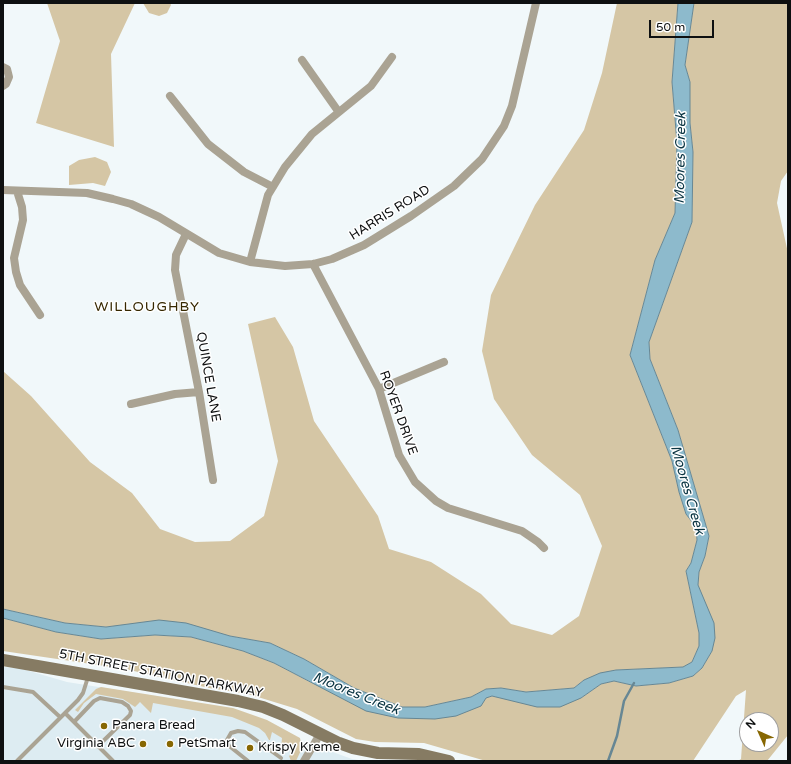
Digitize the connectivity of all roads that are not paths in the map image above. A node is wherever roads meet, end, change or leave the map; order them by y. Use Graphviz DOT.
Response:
graph roads {
  1 [pos="536,3"];
  2 [pos="392,57"];
  3 [pos="302,60"];
  4 [pos="3,67"];
  5 [pos="3,86"];
  6 [pos="170,96"];
  7 [pos="338,111"];
  8 [pos="272,187"];
  9 [pos="3,190"];
  10 [pos="17,191"];
  11 [pos="186,234"];
  12 [pos="250,262"];
  13 [pos="313,264"];
  14 [pos="40,315"];
  15 [pos="444,362"];
  16 [pos="379,389"];
  17 [pos="199,392"];
  18 [pos="131,404"];
  19 [pos="213,480"];
  20 [pos="544,548"];
  21 [pos="3,660"];
  22 [pos="89,675"];
  23 [pos="3,688"];
  24 [pos="65,713"];
  25 [pos="60,717"];
  26 [pos="74,722"];
  27 [pos="320,734"];
  28 [pos="98,746"];
  29 [pos="281,758"];
  30 [pos="17,761"];
  31 [pos="113,761"];
  32 [pos="248,761"];
  33 [pos="304,761"];
  34 [pos="448,761"];
  1 -- 13 [label="street, HARRIS ROAD"];
  2 -- 7 [label="street"];
  3 -- 7 [label="street"];
  4 -- 5 [label="street"];
  6 -- 8 [label="street"];
  7 -- 8 [label="street"];
  8 -- 12 [label="street"];
  9 -- 10 [label="street, HARRIS ROAD"];
  10 -- 11 [label="street, HARRIS ROAD"];
  10 -- 14 [label="street"];
  11 -- 12 [label="street, HARRIS ROAD"];
  11 -- 17 [label="street, QUINCE LANE"];
  12 -- 13 [label="street, HARRIS ROAD"];
  13 -- 16 [label="street, ROYER DRIVE"];
  15 -- 16 [label="street"];
  16 -- 20 [label="street, ROYER DRIVE"];
  17 -- 18 [label="street"];
  17 -- 19 [label="street, QUINCE LANE"];
  21 -- 22 [label="street, 5TH STREET STATION PARKWAY"];
  22 -- 24 [label="lane"];
  22 -- 27 [label="street, 5TH STREET STATION PARKWAY"];
  23 -- 25 [label="lane"];
  24 -- 25 [label="lane"];
  24 -- 26 [label="lane"];
  25 -- 30 [label="lane"];
  26 -- 28 [label="lane"];
  26 -- 28 [label="lane"];
  27 -- 33 [label="street"];
  27 -- 34 [label="street, 5TH STREET STATION PARKWAY"];
  28 -- 31 [label="lane"];
  29 -- 32 [label="lane"];
}
